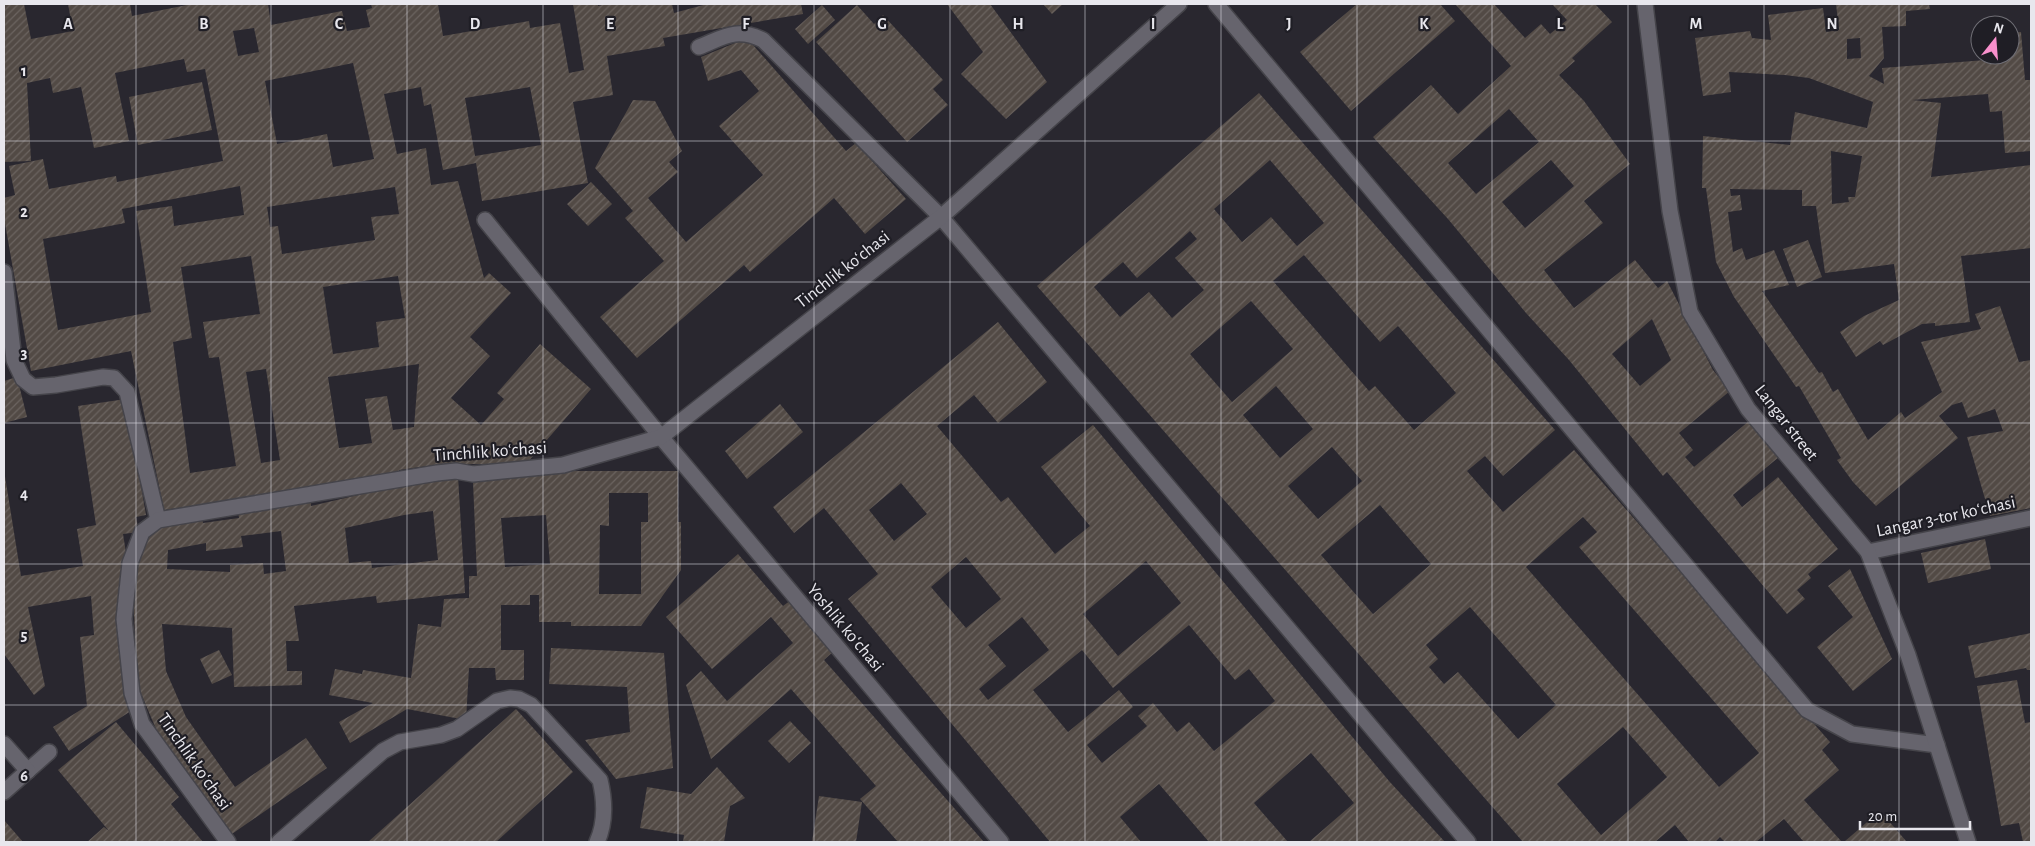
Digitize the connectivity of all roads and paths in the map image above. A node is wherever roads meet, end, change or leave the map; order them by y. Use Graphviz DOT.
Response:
graph roads {
  1 [pos="1179,4"];
  2 [pos="1216,4"];
  3 [pos="1644,4"];
  4 [pos="698,47"];
  5 [pos="941,217"];
  6 [pos="485,220"];
  7 [pos="4,272"];
  8 [pos="662,437"];
  9 [pos="2031,518"];
  10 [pos="158,520"];
  11 [pos="1868,552"];
  12 [pos="4,744"];
  13 [pos="1937,745"];
  14 [pos="49,752"];
  15 [pos="28,771"];
  16 [pos="4,792"];
  17 [pos="1964,840"];
  18 [pos="228,842"];
  19 [pos="279,842"];
  20 [pos="597,842"];
  21 [pos="1001,842"];
  22 [pos="1468,842"];
  1 -- 5 [label="street, Tinchlik koʻchasi"];
  2 -- 13 [label="street"];
  3 -- 11 [label="street, Langar street"];
  4 -- 5 [label="street"];
  5 -- 8 [label="street, Tinchlik koʻchasi"];
  5 -- 22 [label="street"];
  6 -- 8 [label="street, Yoshlik koʻchasi"];
  7 -- 10 [label="street"];
  8 -- 10 [label="street, Tinchlik koʻchasi"];
  8 -- 21 [label="street, Yoshlik koʻchasi"];
  9 -- 11 [label="street, Langar 3-tor koʻchasi"];
  10 -- 18 [label="street, Tinchlik koʻchasi"];
  11 -- 13 [label="street, Langar street"];
  12 -- 15 [label="street"];
  13 -- 17 [label="street, Langar street"];
  14 -- 15 [label="street"];
  15 -- 16 [label="street"];
  19 -- 20 [label="street"];
}
